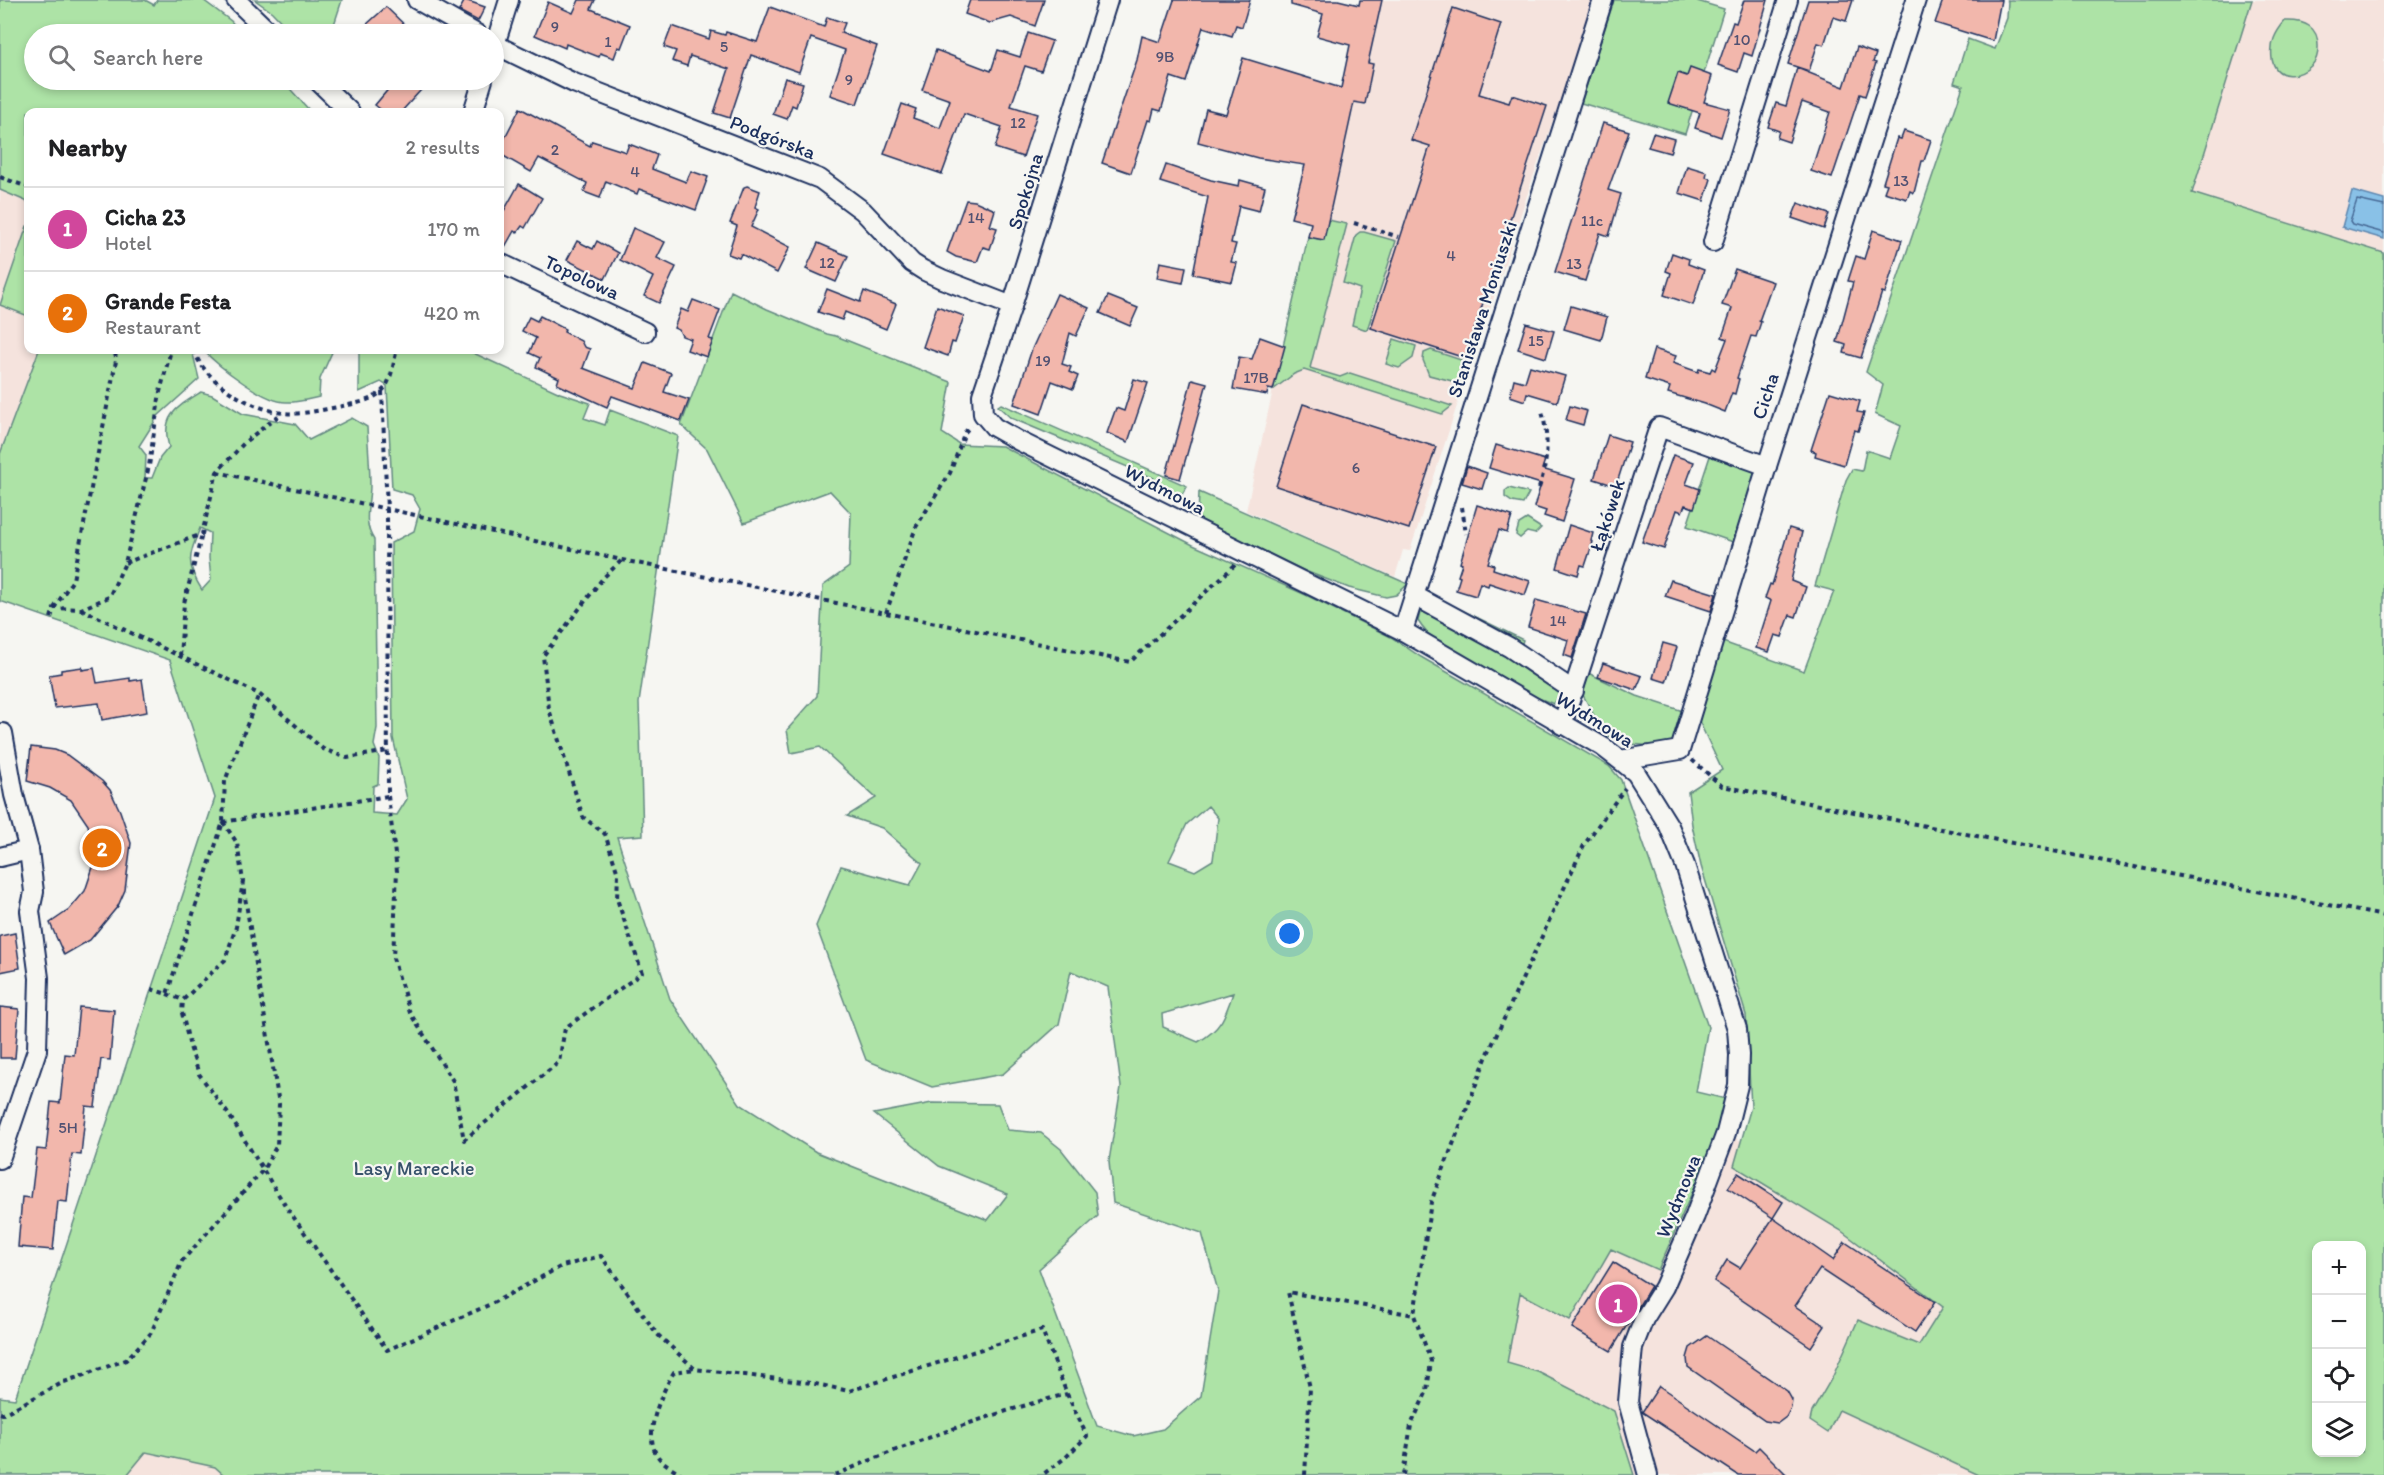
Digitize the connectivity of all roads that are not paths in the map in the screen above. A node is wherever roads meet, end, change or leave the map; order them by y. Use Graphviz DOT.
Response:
graph roads {
  1 [pos="236,0"];
  2 [pos="417,0"];
  3 [pos="509,0"];
  4 [pos="1108,0"];
  5 [pos="1603,0"];
  6 [pos="1788,0"];
  7 [pos="1916,0"];
  8 [pos="261,24"];
  9 [pos="459,24"];
  10 [pos="501,24"];
  11 [pos="504,51"];
  12 [pos="327,90"];
  13 [pos="480,90"];
  14 [pos="346,108"];
  15 [pos="474,108"];
  16 [pos="1713,242"];
  17 [pos="504,265"];
  18 [pos="1012,306"];
  19 [pos="645,332"];
  20 [pos="983,414"];
  21 [pos="1767,466"];
  22 [pos="1414,596"];
  23 [pos="1403,632"];
  24 [pos="1574,691"];
  25 [pos="1562,724"];
  26 [pos="3,733"];
  27 [pos="1620,760"];
  28 [pos="28,850"];
  29 [pos="0,857"];
  30 [pos="0,1159"];
  31 [pos="1648,1475"];
  1 -- 8 [label="street"];
  2 -- 9 [label="street"];
  3 -- 10 [label="street"];
  4 -- 18 [label="street, Spokojna"];
  5 -- 22 [label="street, Stanisława Moniuszki"];
  6 -- 16 [label="street"];
  7 -- 21 [label="street, Cicha"];
  11 -- 18 [label="street, Podgórska"];
  12 -- 14 [label="street"];
  13 -- 15 [label="street"];
  17 -- 19 [label="street, Topolowa"];
  18 -- 20 [label="street, Spokojna"];
  20 -- 23 [label="street, Wydmowa"];
  21 -- 24 [label="street, Łąkówek"];
  21 -- 27 [label="street, Cicha"];
  22 -- 23 [label="street, Stanisława Moniuszki"];
  22 -- 24 [label="street"];
  23 -- 25 [label="street, Wydmowa"];
  24 -- 25 [label="street, Łąkówek"];
  25 -- 27 [label="street, Wydmowa"];
  26 -- 28 [label="street"];
  27 -- 31 [label="street, Wydmowa"];
  28 -- 29 [label="street"];
  28 -- 30 [label="street"];
}
